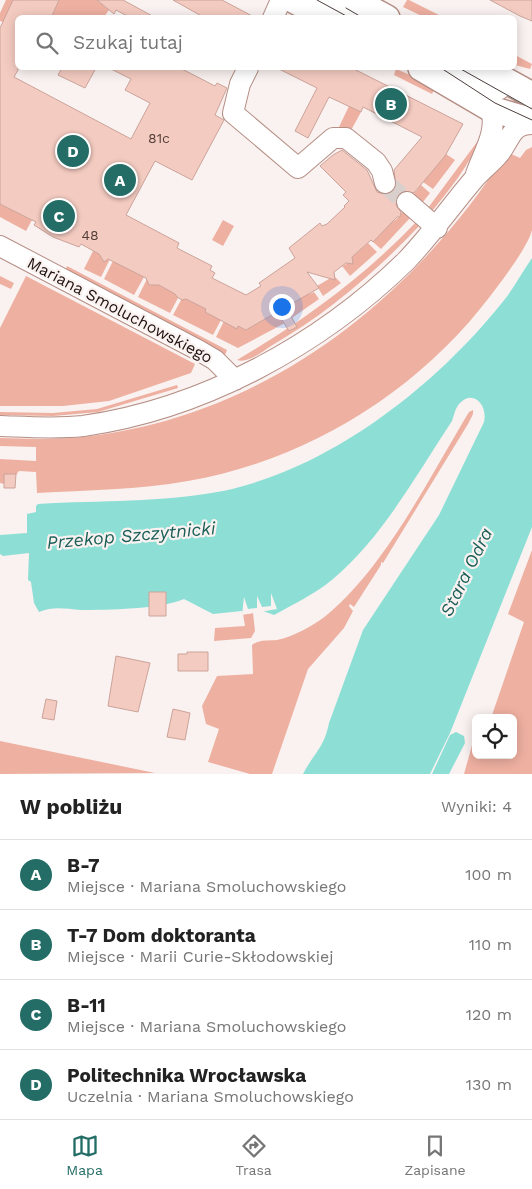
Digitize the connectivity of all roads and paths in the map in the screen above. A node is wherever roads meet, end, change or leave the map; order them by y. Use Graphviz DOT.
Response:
graph roads {
  1 [pos="281,0"];
  2 [pos="293,0"];
  3 [pos="323,0"];
  4 [pos="354,0"];
  5 [pos="274,15"];
  6 [pos="321,15"];
  7 [pos="351,15"];
  8 [pos="382,15"];
  9 [pos="247,70"];
  10 [pos="424,70"];
  11 [pos="445,70"];
  12 [pos="459,70"];
  13 [pos="486,70"];
  14 [pos="532,96"];
  15 [pos="532,102"];
  16 [pos="491,109"];
  17 [pos="532,122"];
  18 [pos="474,179"];
  19 [pos="385,183"];
  20 [pos="407,202"];
  21 [pos="437,228"];
  22 [pos="0,246"];
  23 [pos="234,380"];
  24 [pos="0,426"];
  1 -- 5 [label="street"];
  2 -- 6 [label="main road"];
  3 -- 7 [label="street"];
  4 -- 8 [label="main road"];
  9 -- 19 [label="street"];
  10 -- 16 [label="main road"];
  11 -- 17 [label="street"];
  12 -- 15 [label="street"];
  13 -- 14 [label="main road"];
  16 -- 17 [label="main road"];
  16 -- 18 [label="street"];
  17 -- 18 [label="street"];
  18 -- 21 [label="street"];
  20 -- 21 [label="street"];
  21 -- 23 [label="street"];
  22 -- 23 [label="street, Mariana Smoluchowskiego"];
  23 -- 24 [label="street"];
}
